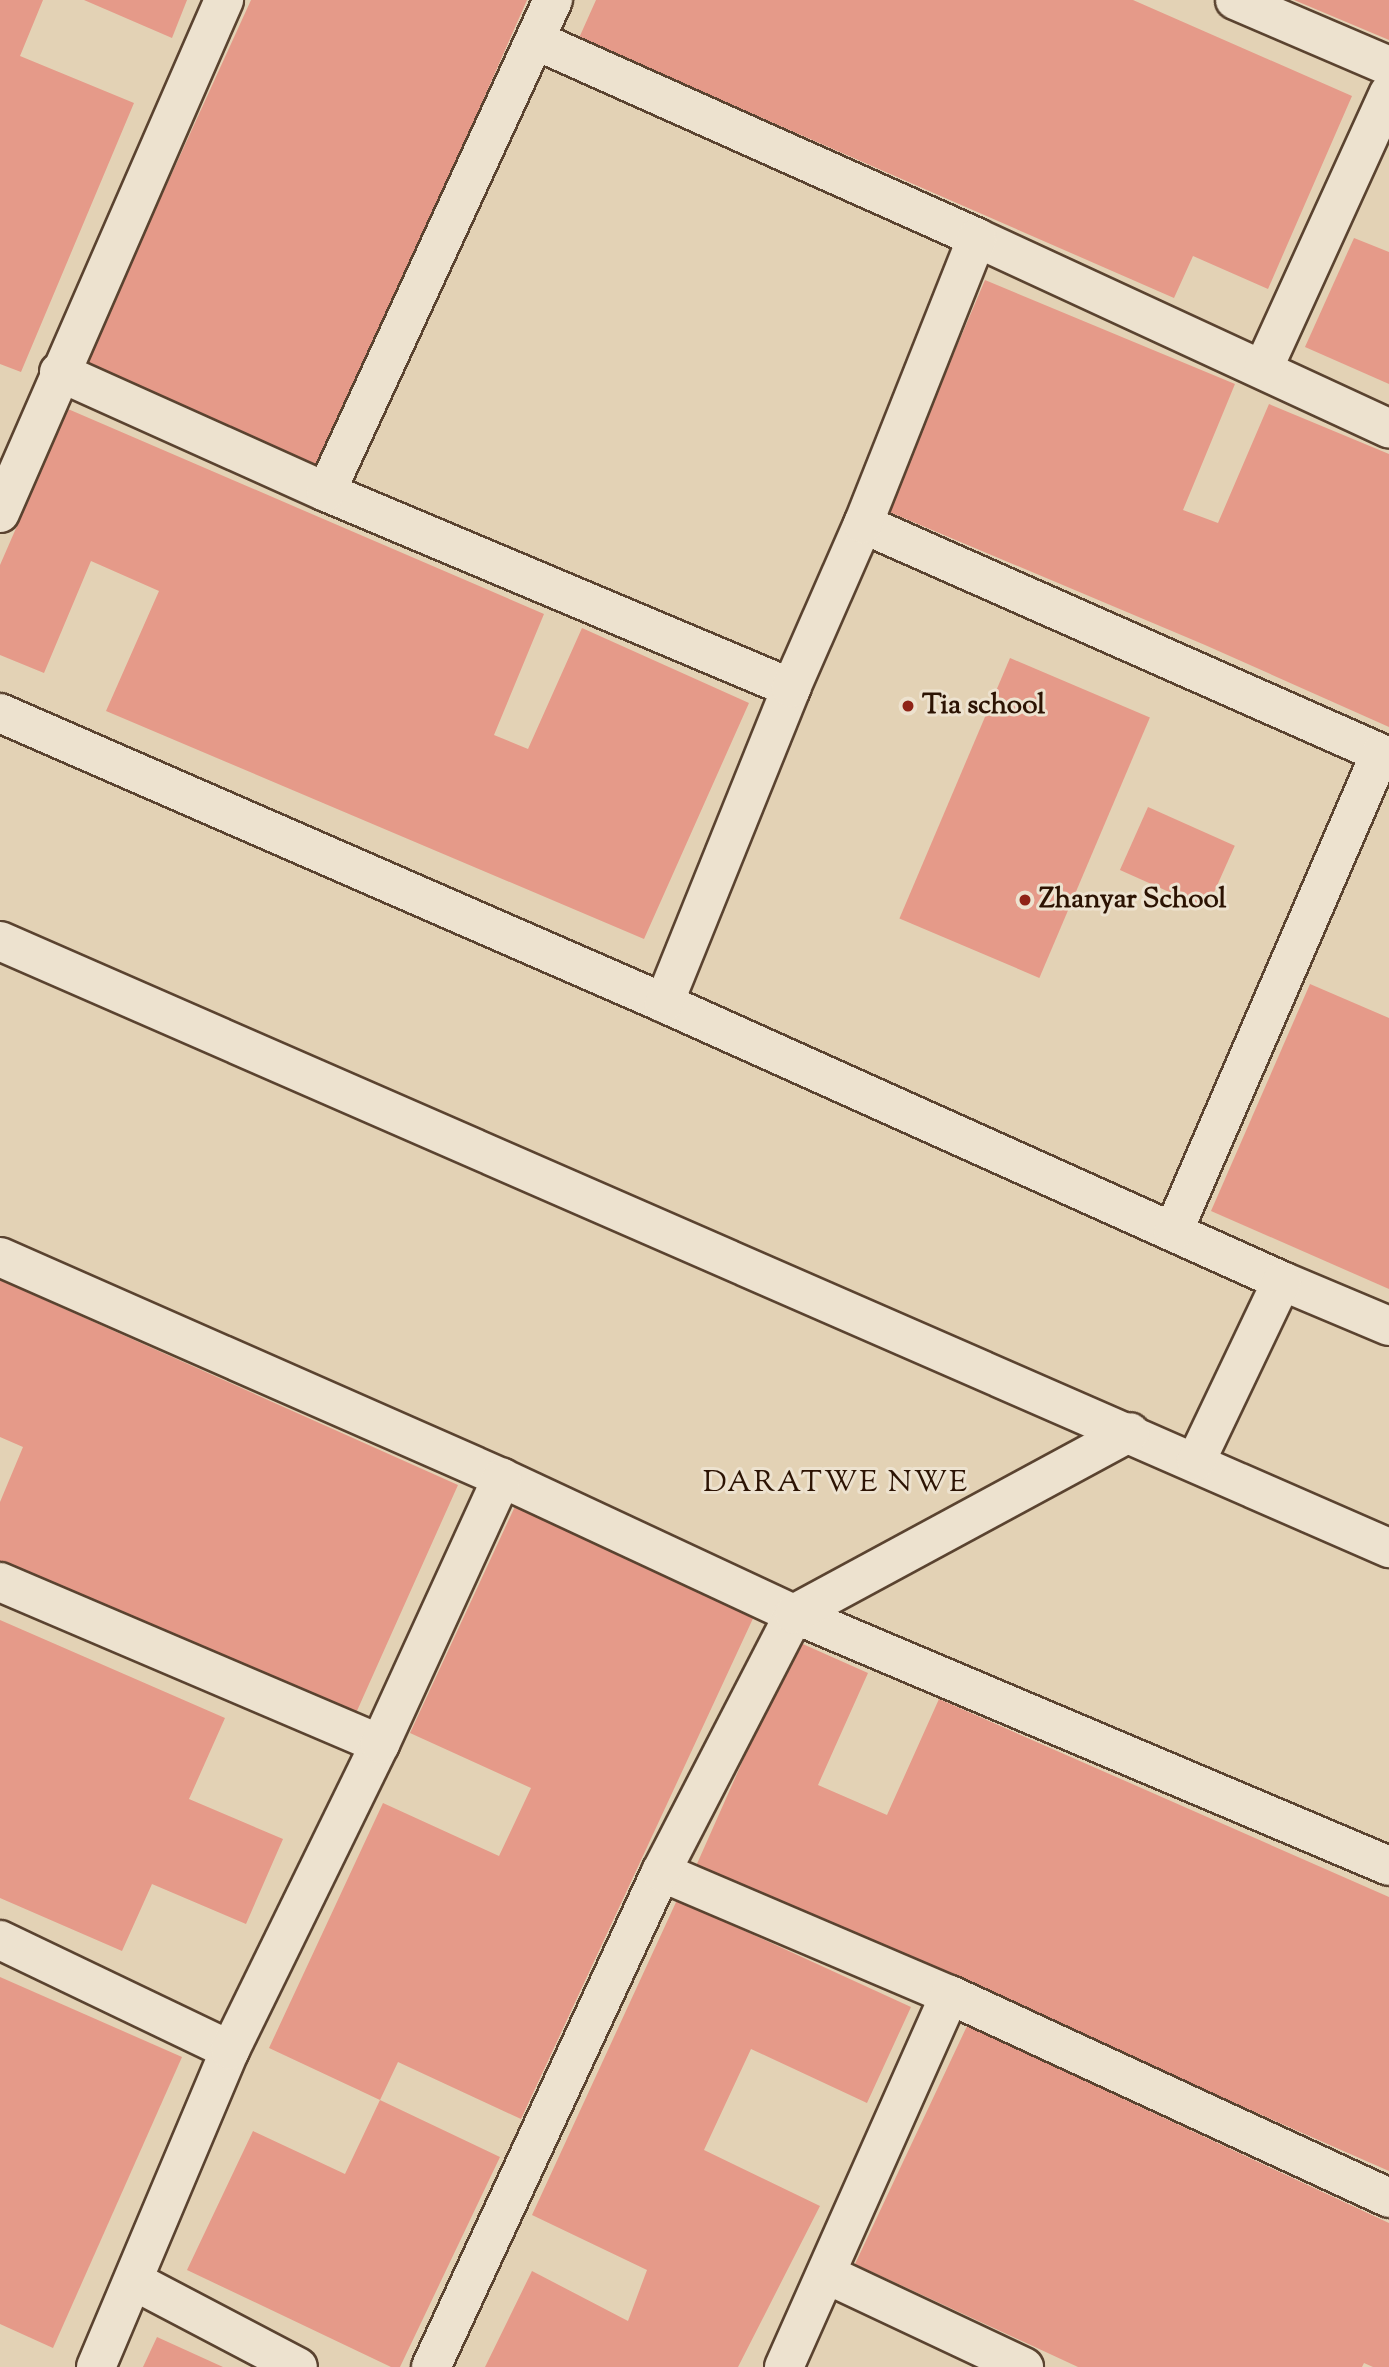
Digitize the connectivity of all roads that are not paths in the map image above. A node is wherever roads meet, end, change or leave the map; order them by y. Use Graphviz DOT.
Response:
graph roads {
  1 [pos="224,0"];
  2 [pos="553,0"];
  3 [pos="1235,0"];
  4 [pos="535,40"];
  5 [pos="1389,66"];
  6 [pos="1389,93"];
  7 [pos="977,238"];
  8 [pos="1263,369"];
  9 [pos="59,372"];
  10 [pos="1389,428"];
  11 [pos="326,492"];
  12 [pos="0,513"];
  13 [pos="863,524"];
  14 [pos="791,688"];
  15 [pos="0,713"];
  16 [pos="1385,756"];
  17 [pos="0,941"];
  18 [pos="664,1003"];
  19 [pos="1173,1232"];
  20 [pos="0,1257"];
  21 [pos="1282,1281"];
  22 [pos="1389,1326"];
  23 [pos="1130,1432"];
  24 [pos="1196,1461"];
  25 [pos="502,1478"];
  26 [pos="1389,1548"];
  27 [pos="0,1582"];
  28 [pos="793,1614"];
  29 [pos="380,1744"];
  30 [pos="1389,1866"];
  31 [pos="662,1872"];
  32 [pos="0,1940"];
  33 [pos="950,1995"];
  34 [pos="230,2050"];
  35 [pos="1389,2197"];
  36 [pos="826,2274"];
  37 [pos="134,2281"];
  38 [pos="96,2367"];
  39 [pos="298,2367"];
  40 [pos="431,2367"];
  41 [pos="784,2367"];
  42 [pos="1024,2367"];
  1 -- 9 [label="street"];
  2 -- 4 [label="street"];
  3 -- 5 [label="street"];
  4 -- 7 [label="street"];
  4 -- 11 [label="street"];
  6 -- 8 [label="street"];
  7 -- 8 [label="street"];
  7 -- 13 [label="street"];
  8 -- 10 [label="street"];
  9 -- 11 [label="street"];
  9 -- 12 [label="street"];
  11 -- 14 [label="street"];
  13 -- 14 [label="street"];
  13 -- 16 [label="street"];
  14 -- 18 [label="street"];
  15 -- 18 [label="street"];
  16 -- 19 [label="street"];
  17 -- 23 [label="street"];
  18 -- 19 [label="street"];
  19 -- 21 [label="street"];
  20 -- 25 [label="street"];
  21 -- 22 [label="street"];
  21 -- 24 [label="street"];
  23 -- 24 [label="street"];
  23 -- 28 [label="street"];
  24 -- 26 [label="street"];
  25 -- 28 [label="street"];
  25 -- 29 [label="street"];
  27 -- 29 [label="street"];
  28 -- 30 [label="street"];
  28 -- 31 [label="street"];
  29 -- 34 [label="street"];
  31 -- 33 [label="street"];
  31 -- 40 [label="street"];
  32 -- 34 [label="street"];
  33 -- 35 [label="street"];
  33 -- 36 [label="street"];
  34 -- 37 [label="street"];
  36 -- 41 [label="street"];
  36 -- 42 [label="street"];
  37 -- 38 [label="street"];
  37 -- 39 [label="street"];
}
